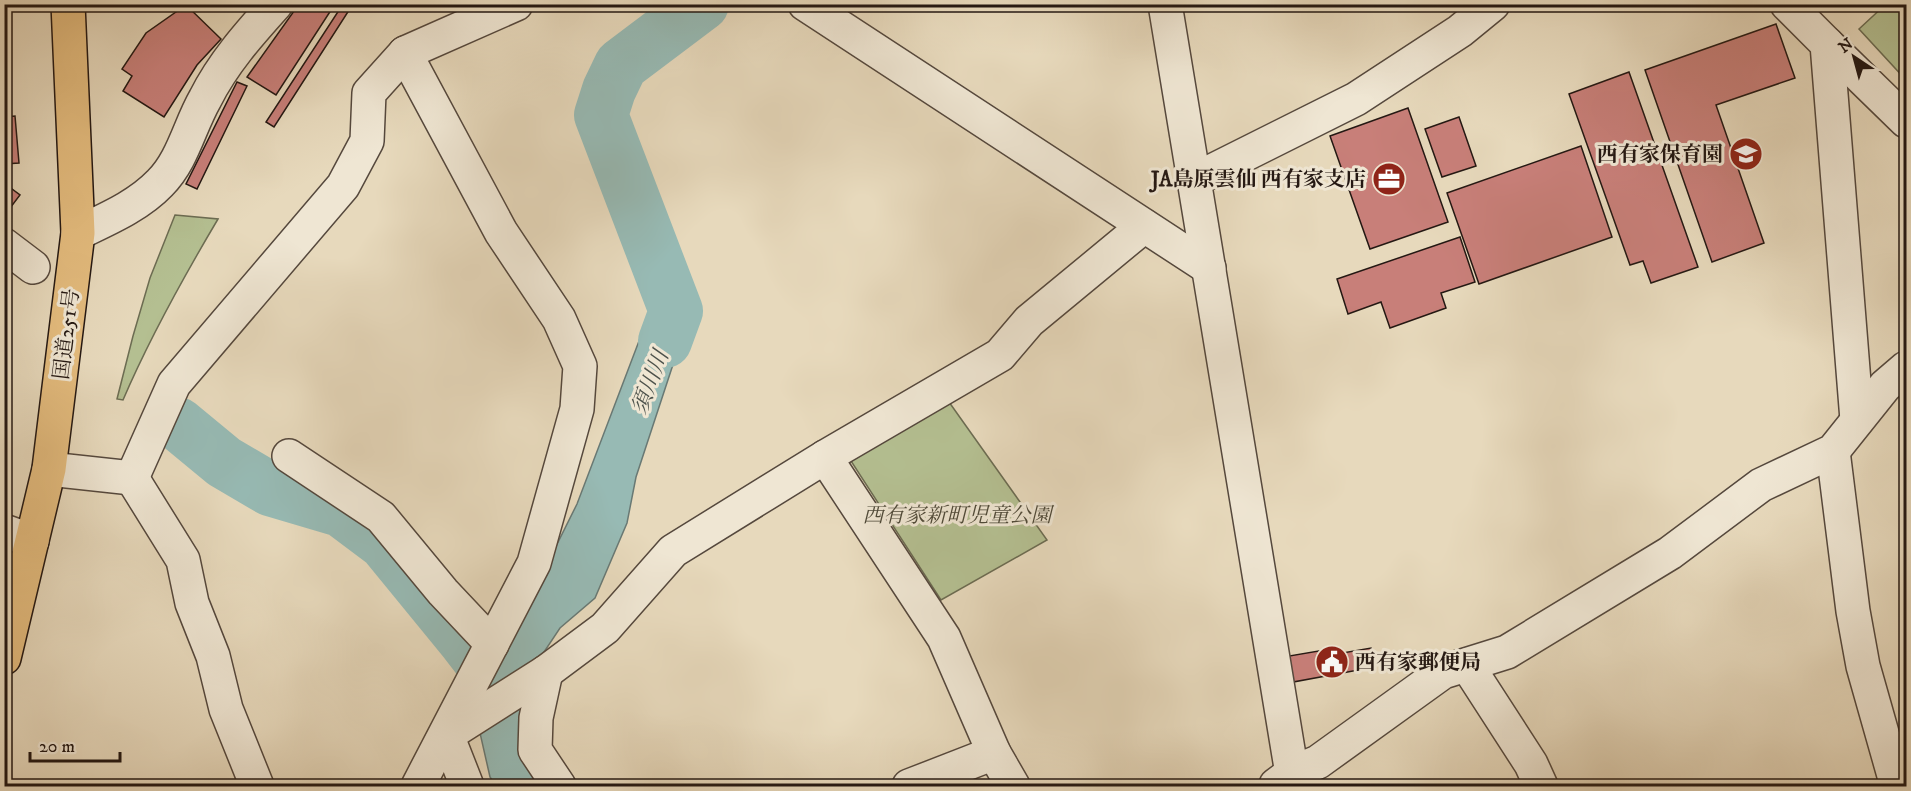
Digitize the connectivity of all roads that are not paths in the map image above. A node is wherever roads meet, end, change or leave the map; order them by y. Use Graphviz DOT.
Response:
graph roads {
  1 [pos="68,4"];
  2 [pos="276,4"];
  3 [pos="516,4"];
  4 [pos="805,4"];
  5 [pos="1165,4"];
  6 [pos="1493,4"];
  7 [pos="1787,4"];
  8 [pos="1827,44"];
  9 [pos="405,53"];
  10 [pos="1906,121"];
  11 [pos="1194,180"];
  12 [pos="1144,226"];
  13 [pos="78,233"];
  14 [pos="4,245"];
  15 [pos="33,267"];
  16 [pos="1209,268"];
  17 [pos="1906,368"];
  18 [pos="1857,420"];
  19 [pos="1833,451"];
  20 [pos="289,456"];
  21 [pos="825,457"];
  22 [pos="49,469"];
  23 [pos="132,478"];
  24 [pos="18,536"];
  25 [pos="5,654"];
  26 [pos="484,659"];
  27 [pos="1467,665"];
  28 [pos="542,675"];
  29 [pos="459,727"];
  30 [pos="994,753"];
  31 [pos="1287,782"];
  32 [pos="257,786"];
  33 [pos="418,786"];
  34 [pos="467,786"];
  35 [pos="559,786"];
  36 [pos="909,786"];
  37 [pos="1013,786"];
  38 [pos="1541,786"];
  39 [pos="1897,786"];
  1 -- 13 [label="highway, 国道251号"];
  2 -- 13 [label="street"];
  3 -- 9 [label="street"];
  4 -- 12 [label="street"];
  5 -- 11 [label="street"];
  6 -- 11 [label="street"];
  7 -- 8 [label="street"];
  8 -- 10 [label="street"];
  8 -- 18 [label="street"];
  9 -- 23 [label="street"];
  9 -- 26 [label="street"];
  11 -- 16 [label="street"];
  12 -- 16 [label="street"];
  12 -- 21 [label="street"];
  13 -- 22 [label="highway, 国道251号"];
  14 -- 15 [label="street"];
  16 -- 31 [label="street"];
  17 -- 18 [label="street"];
  18 -- 19 [label="street"];
  19 -- 27 [label="street"];
  19 -- 39 [label="street"];
  20 -- 26 [label="street"];
  21 -- 28 [label="street"];
  21 -- 30 [label="street"];
  22 -- 23 [label="street"];
  22 -- 24 [label="highway, 国道251号"];
  23 -- 32 [label="street"];
  24 -- 25 [label="highway, 国道251号"];
  26 -- 29 [label="street"];
  27 -- 31 [label="street"];
  27 -- 38 [label="street"];
  28 -- 29 [label="street"];
  28 -- 35 [label="street"];
  29 -- 33 [label="street"];
  29 -- 34 [label="street"];
  30 -- 36 [label="street"];
  30 -- 37 [label="street"];
}
